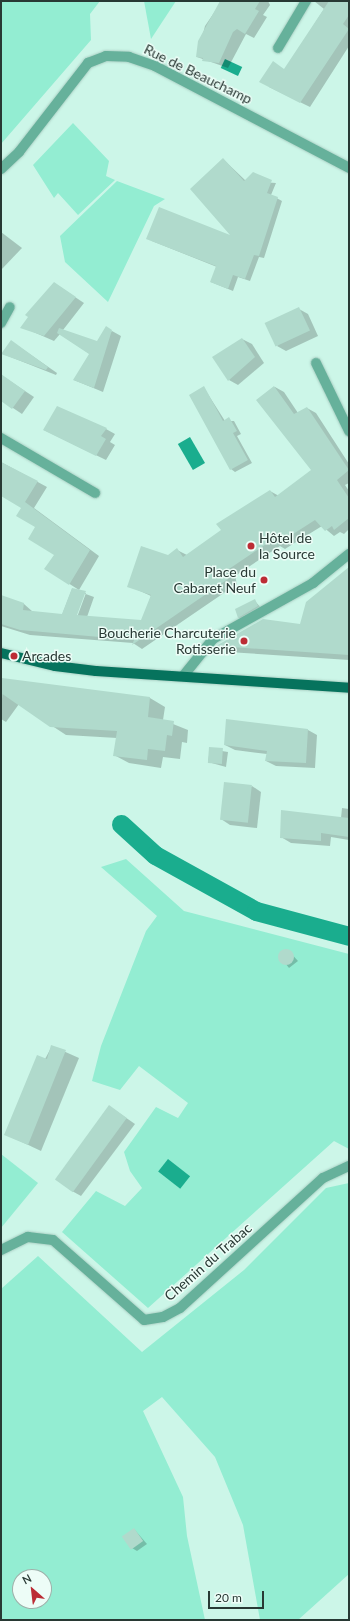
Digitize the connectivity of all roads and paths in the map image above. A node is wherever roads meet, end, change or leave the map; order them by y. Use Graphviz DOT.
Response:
graph roads {
  1 [pos="306,1"];
  2 [pos="278,48"];
  3 [pos="349,168"];
  4 [pos="1,169"];
  5 [pos="10,307"];
  6 [pos="1,323"];
  7 [pos="316,363"];
  8 [pos="349,431"];
  9 [pos="1,438"];
  10 [pos="95,494"];
  11 [pos="349,554"];
  12 [pos="1,653"];
  13 [pos="184,675"];
  14 [pos="349,688"];
  15 [pos="349,1166"];
  16 [pos="1,1250"];
  1 -- 2 [label="street"];
  3 -- 4 [label="street, Rue de Beauchamp"];
  5 -- 6 [label="street"];
  7 -- 8 [label="street"];
  9 -- 10 [label="street"];
  11 -- 13 [label="street"];
  12 -- 13 [label="main road"];
  13 -- 14 [label="main road"];
  15 -- 16 [label="street, Chemin du Trabac"];
}
